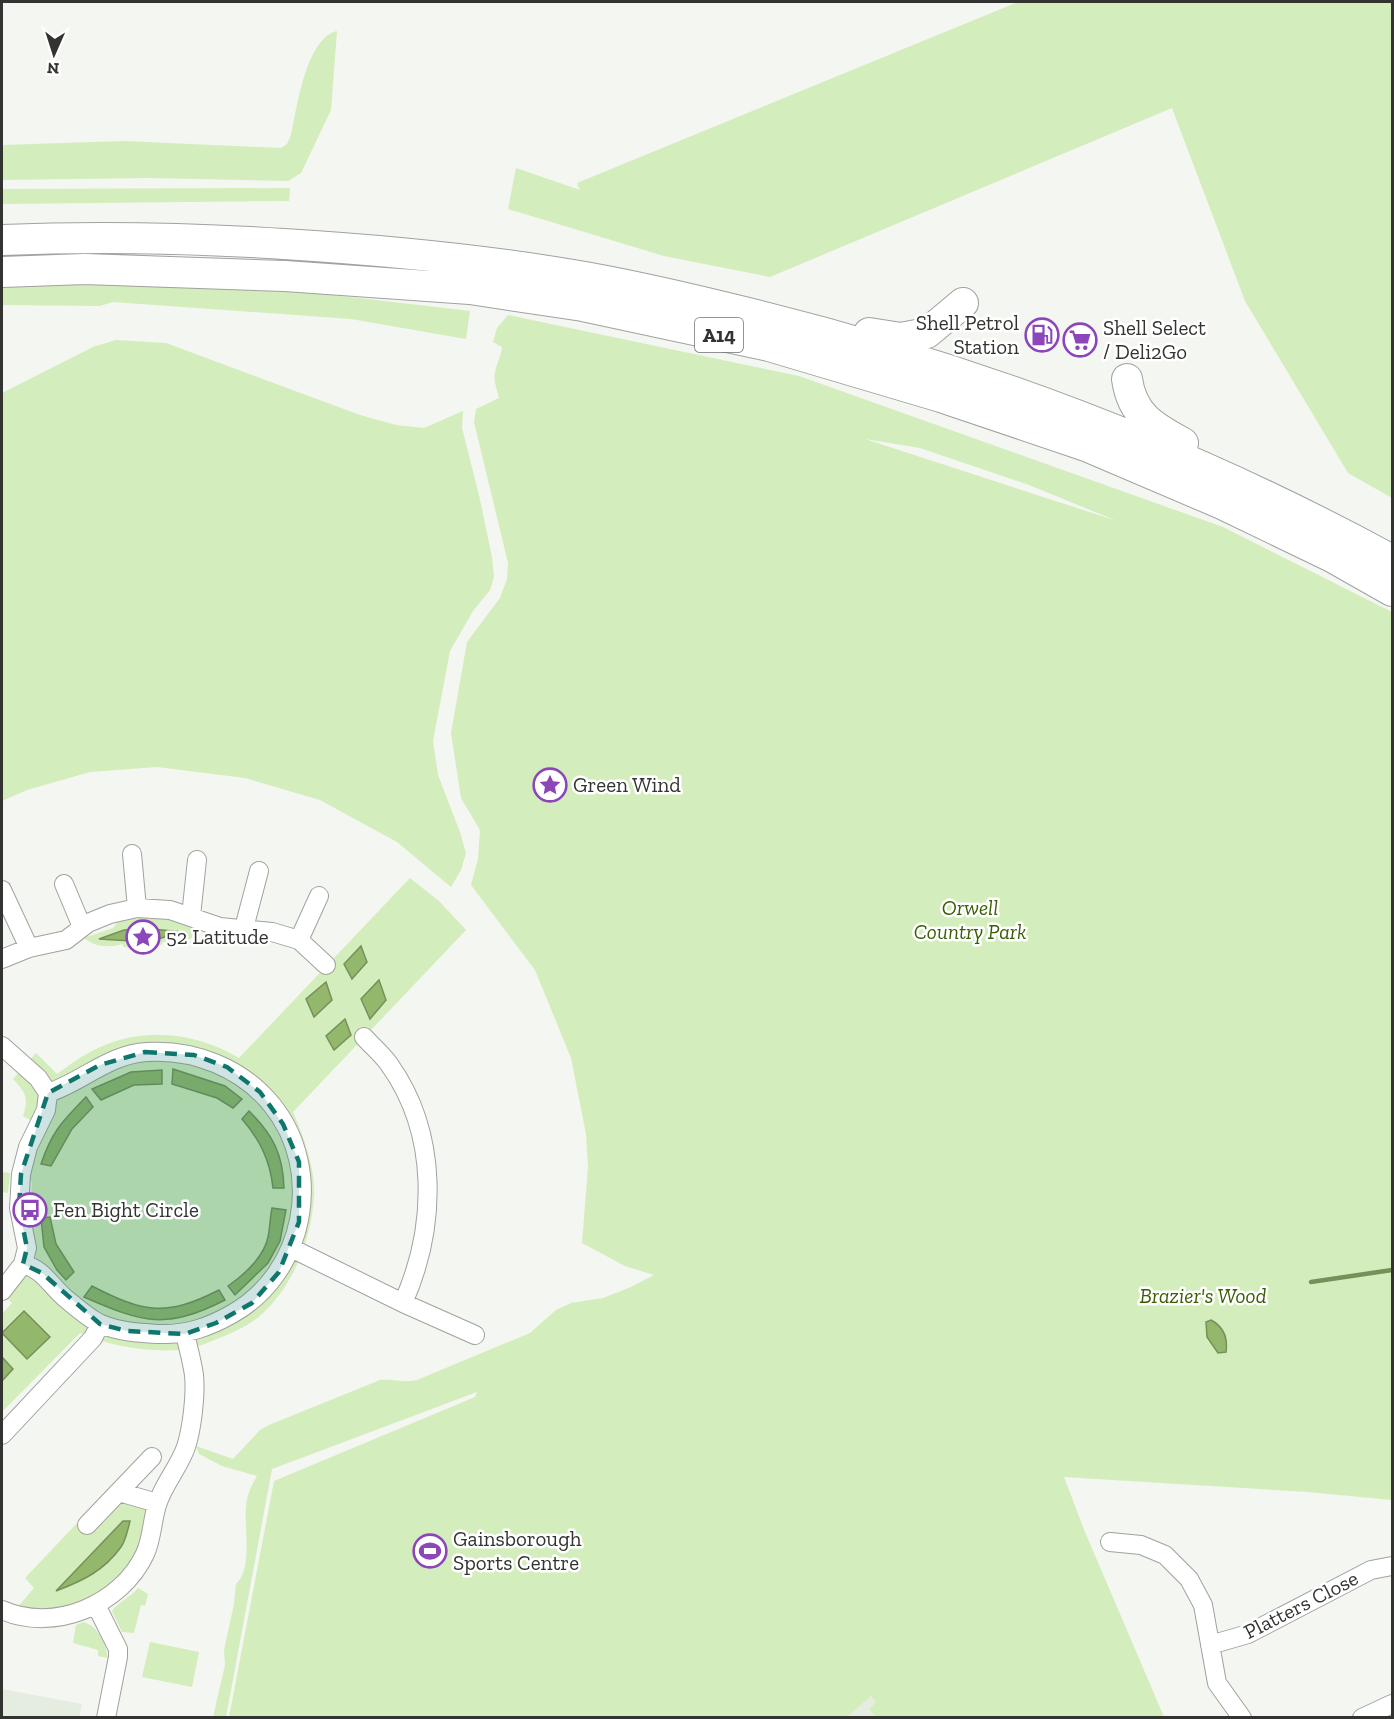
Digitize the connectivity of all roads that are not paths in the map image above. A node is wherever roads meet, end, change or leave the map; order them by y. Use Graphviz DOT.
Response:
graph roads {
  1 [pos="2,240"];
  2 [pos="2,272"];
  3 [pos="963,303"];
  4 [pos="819,330"];
  5 [pos="1127,379"];
  6 [pos="1238,482"];
  7 [pos="1392,560"];
  8 [pos="1392,591"];
  9 [pos="132,854"];
  10 [pos="197,860"];
  11 [pos="259,871"];
  12 [pos="64,884"];
  13 [pos="2,890"];
  14 [pos="319,896"];
  15 [pos="137,908"];
  16 [pos="191,916"];
  17 [pos="82,927"];
  18 [pos="243,928"];
  19 [pos="299,940"];
  20 [pos="29,948"];
  21 [pos="2,959"];
  22 [pos="326,965"];
  23 [pos="364,1037"];
  24 [pos="2,1046"];
  25 [pos="48,1093"];
  26 [pos="291,1248"];
  27 [pos="23,1264"];
  28 [pos="2,1291"];
  29 [pos="403,1303"];
  30 [pos="100,1324"];
  31 [pos="185,1334"];
  32 [pos="475,1335"];
  33 [pos="2,1435"];
  34 [pos="152,1457"];
  35 [pos="118,1492"];
  36 [pos="158,1503"];
  37 [pos="87,1525"];
  38 [pos="1110,1542"];
  39 [pos="1392,1566"];
  40 [pos="96,1605"];
  41 [pos="2,1610"];
  42 [pos="1210,1645"];
  43 [pos="105,1718"];
  44 [pos="1242,1718"];
  1 -- 4 [label="highway, A14"];
  2 -- 8 [label="highway, A14"];
  3 -- 4 [label="highway, A14"];
  4 -- 6 [label="highway, A14"];
  5 -- 6 [label="highway, A14"];
  6 -- 7 [label="highway, A14"];
  9 -- 15 [label="street"];
  10 -- 16 [label="street"];
  11 -- 18 [label="street"];
  12 -- 17 [label="street"];
  13 -- 20 [label="street"];
  14 -- 19 [label="street"];
  15 -- 16 [label="street"];
  15 -- 17 [label="street"];
  16 -- 18 [label="street"];
  17 -- 20 [label="street"];
  18 -- 19 [label="street"];
  19 -- 22 [label="street"];
  20 -- 21 [label="street"];
  23 -- 29 [label="street"];
  24 -- 25 [label="street"];
  25 -- 26 [label="street"];
  25 -- 27 [label="street"];
  26 -- 29 [label="street"];
  26 -- 31 [label="street"];
  27 -- 28 [label="street"];
  27 -- 30 [label="street"];
  29 -- 32 [label="street"];
  30 -- 31 [label="street"];
  30 -- 33 [label="street"];
  31 -- 36 [label="street"];
  34 -- 35 [label="street"];
  35 -- 36 [label="street"];
  35 -- 37 [label="street"];
  36 -- 40 [label="street"];
  38 -- 42 [label="street"];
  39 -- 42 [label="street, Platters Close"];
  40 -- 41 [label="street"];
  40 -- 43 [label="street"];
  42 -- 44 [label="street"];
}
